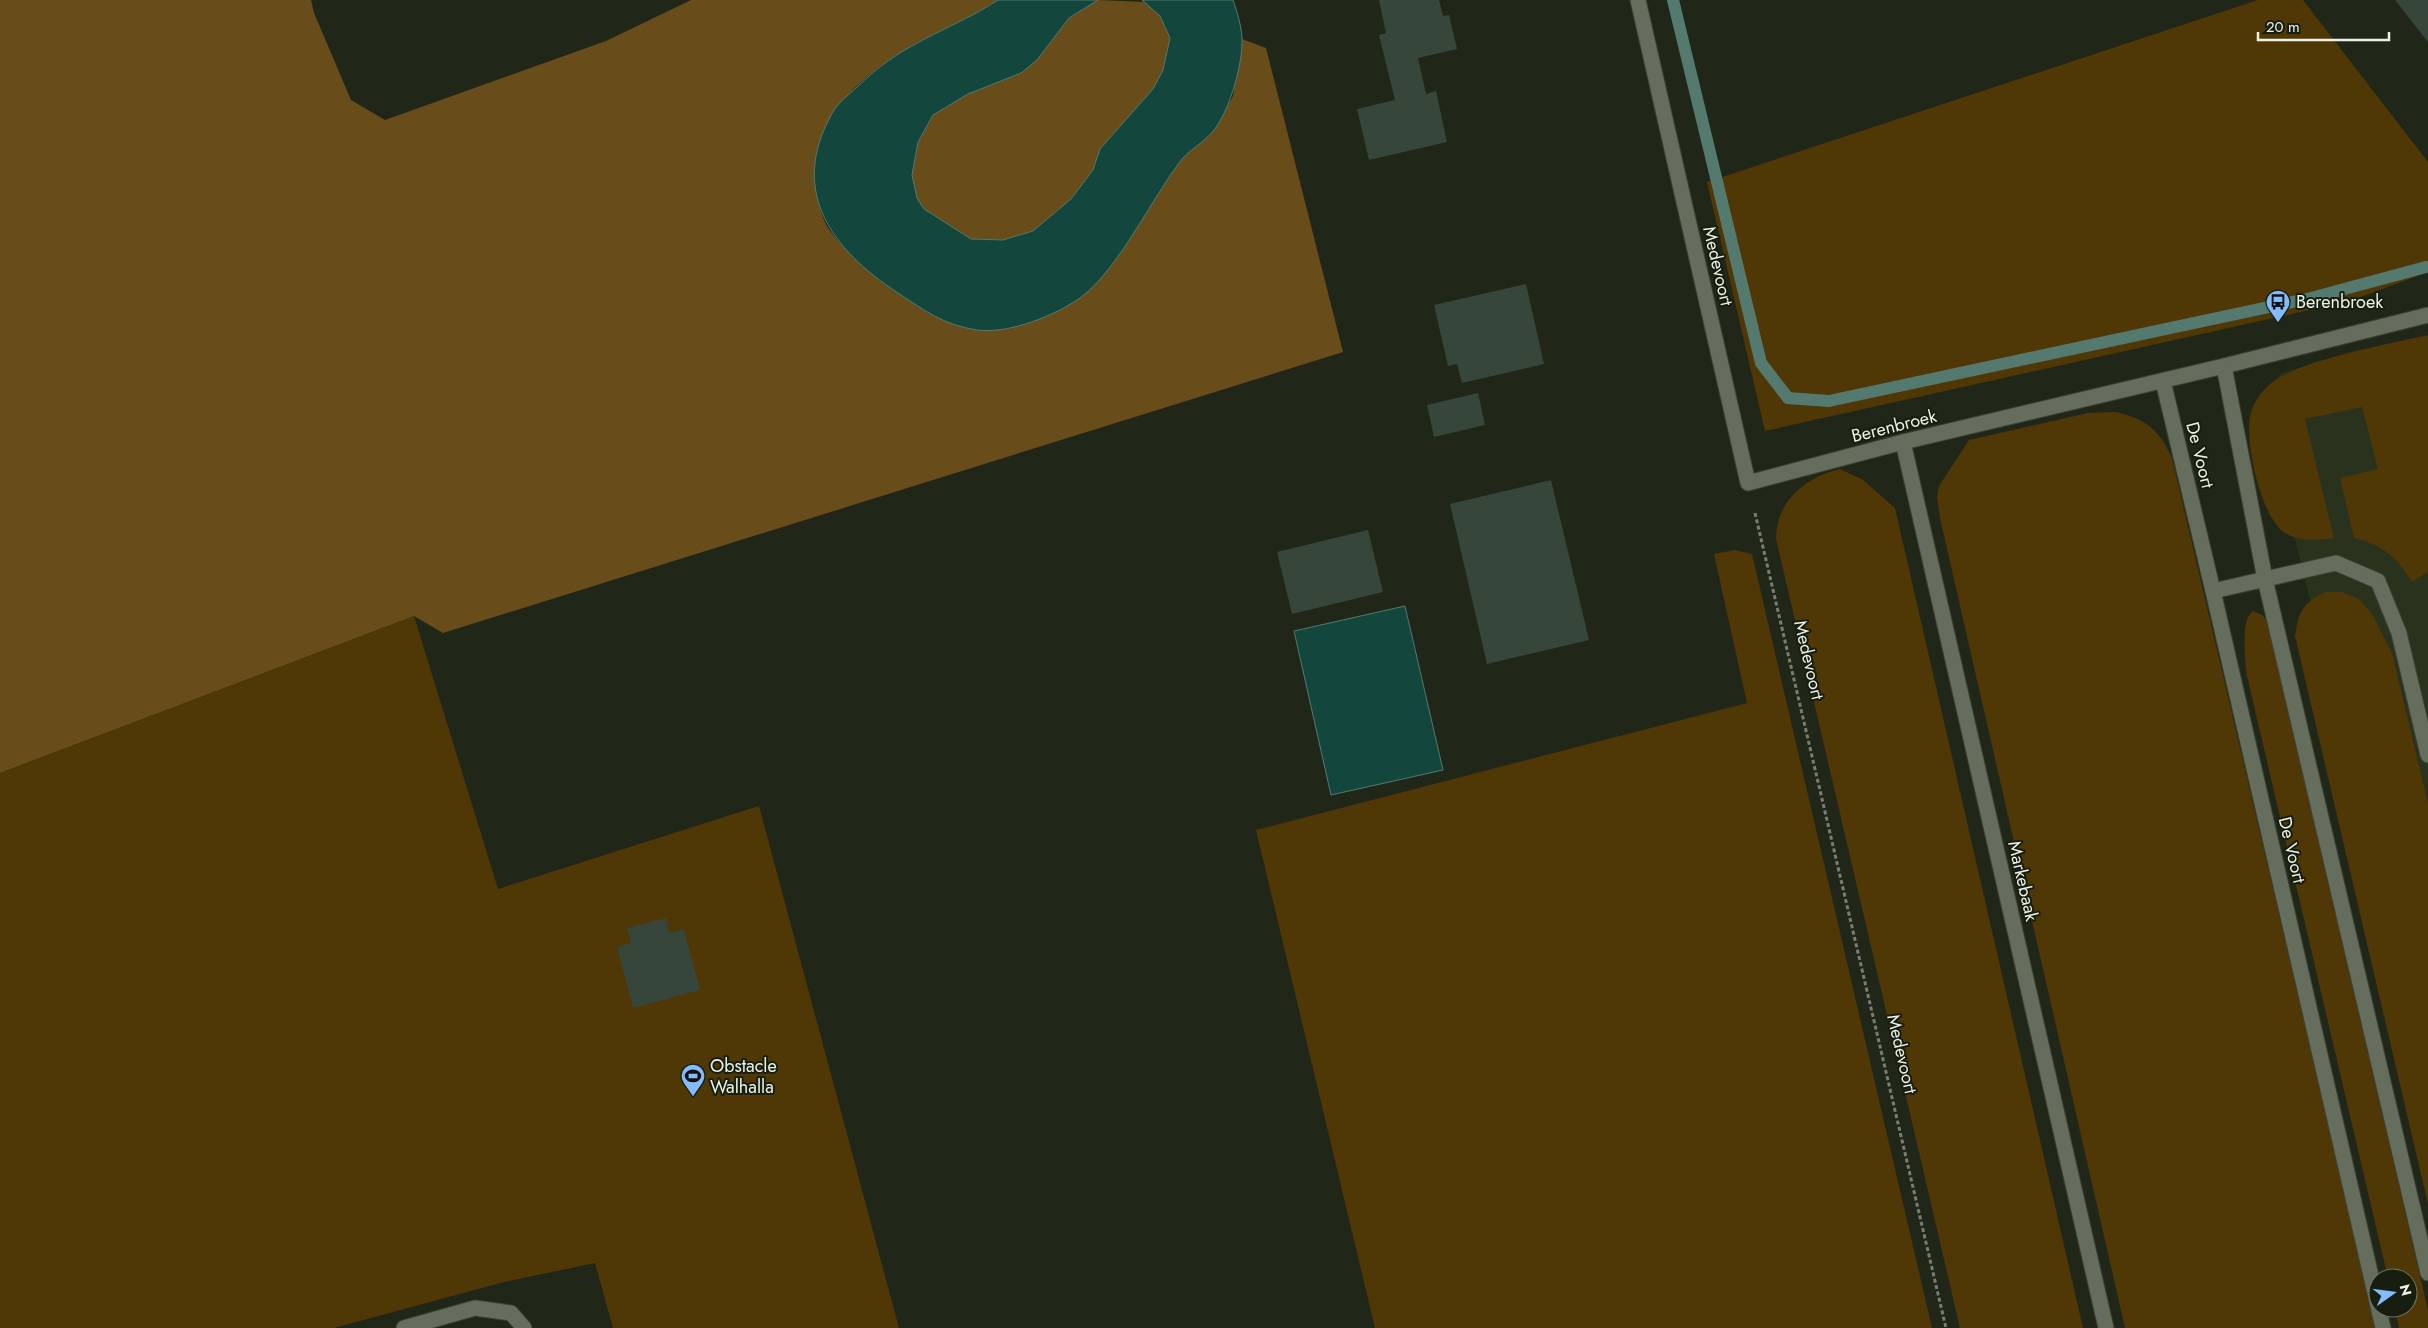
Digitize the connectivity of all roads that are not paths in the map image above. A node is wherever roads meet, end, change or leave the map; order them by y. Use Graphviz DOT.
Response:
graph roads {
  1 [pos="1638,0"];
  2 [pos="2428,315"];
  3 [pos="2224,366"];
  4 [pos="2163,381"];
  5 [pos="1904,442"];
  6 [pos="1748,483"];
  7 [pos="2265,578"];
  8 [pos="2214,590"];
  9 [pos="2428,755"];
  10 [pos="2428,1273"];
  11 [pos="404,1328"];
  12 [pos="524,1328"];
  13 [pos="2106,1328"];
  14 [pos="2383,1328"];
  1 -- 6 [label="street, Medevoort"];
  2 -- 3 [label="street, Berenbroek"];
  3 -- 4 [label="street, Berenbroek"];
  3 -- 7 [label="street, De Voort"];
  4 -- 5 [label="street, Berenbroek"];
  4 -- 8 [label="street, De Voort"];
  5 -- 6 [label="street, Berenbroek"];
  5 -- 13 [label="street, Markebaak"];
  7 -- 8 [label="street"];
  7 -- 9 [label="street"];
  7 -- 10 [label="street, De Voort"];
  8 -- 14 [label="street, De Voort"];
  11 -- 12 [label="street"];
}
